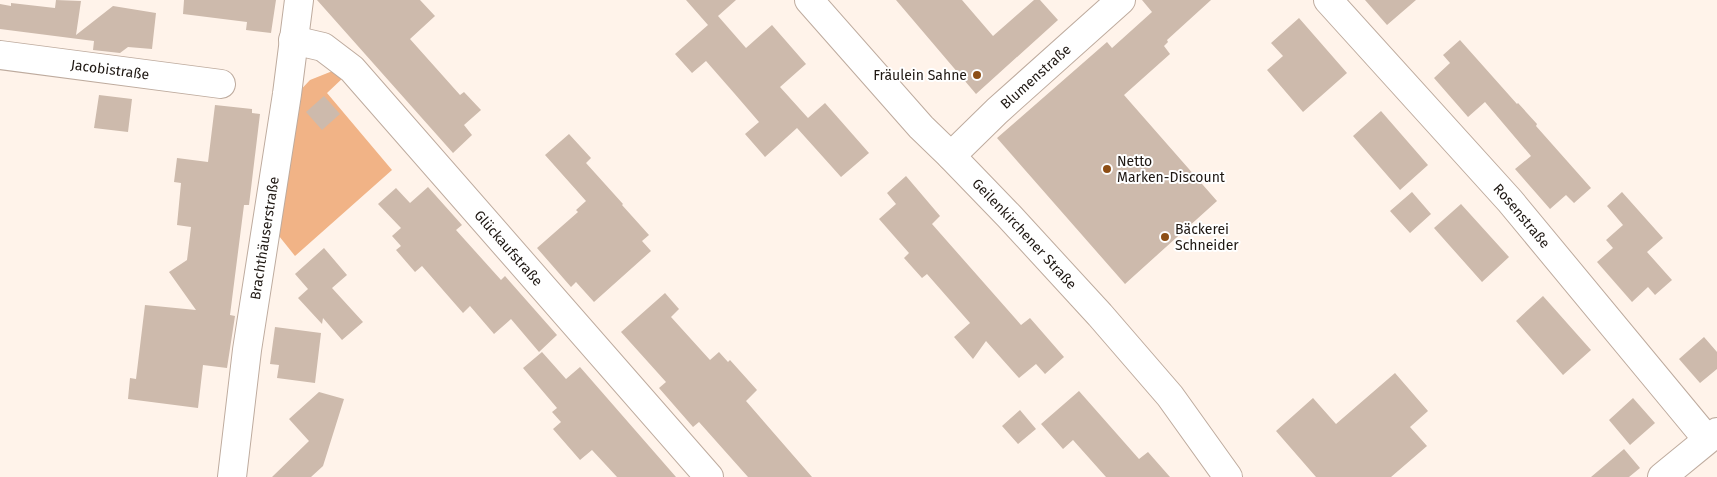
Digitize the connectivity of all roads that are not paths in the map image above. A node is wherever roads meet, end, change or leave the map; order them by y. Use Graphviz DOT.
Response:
graph roads {
  1 [pos="299,0"];
  2 [pos="809,0"];
  3 [pos="1121,0"];
  4 [pos="1328,0"];
  5 [pos="293,40"];
  6 [pos="0,55"];
  7 [pos="221,84"];
  8 [pos="951,156"];
  9 [pos="1712,436"];
  10 [pos="232,477"];
  11 [pos="709,477"];
  12 [pos="1228,477"];
  13 [pos="1662,477"];
  1 -- 5 [label="street, Brachthäuserstraße"];
  2 -- 8 [label="street, Geilenkirchener Straße"];
  3 -- 8 [label="street, Blumenstraße"];
  4 -- 9 [label="street, Rosenstraße"];
  5 -- 10 [label="street, Brachthäuserstraße"];
  5 -- 11 [label="street, Glückaufstraße"];
  6 -- 7 [label="street, Jacobistraße"];
  8 -- 12 [label="street, Geilenkirchener Straße"];
  9 -- 13 [label="street"];
}
